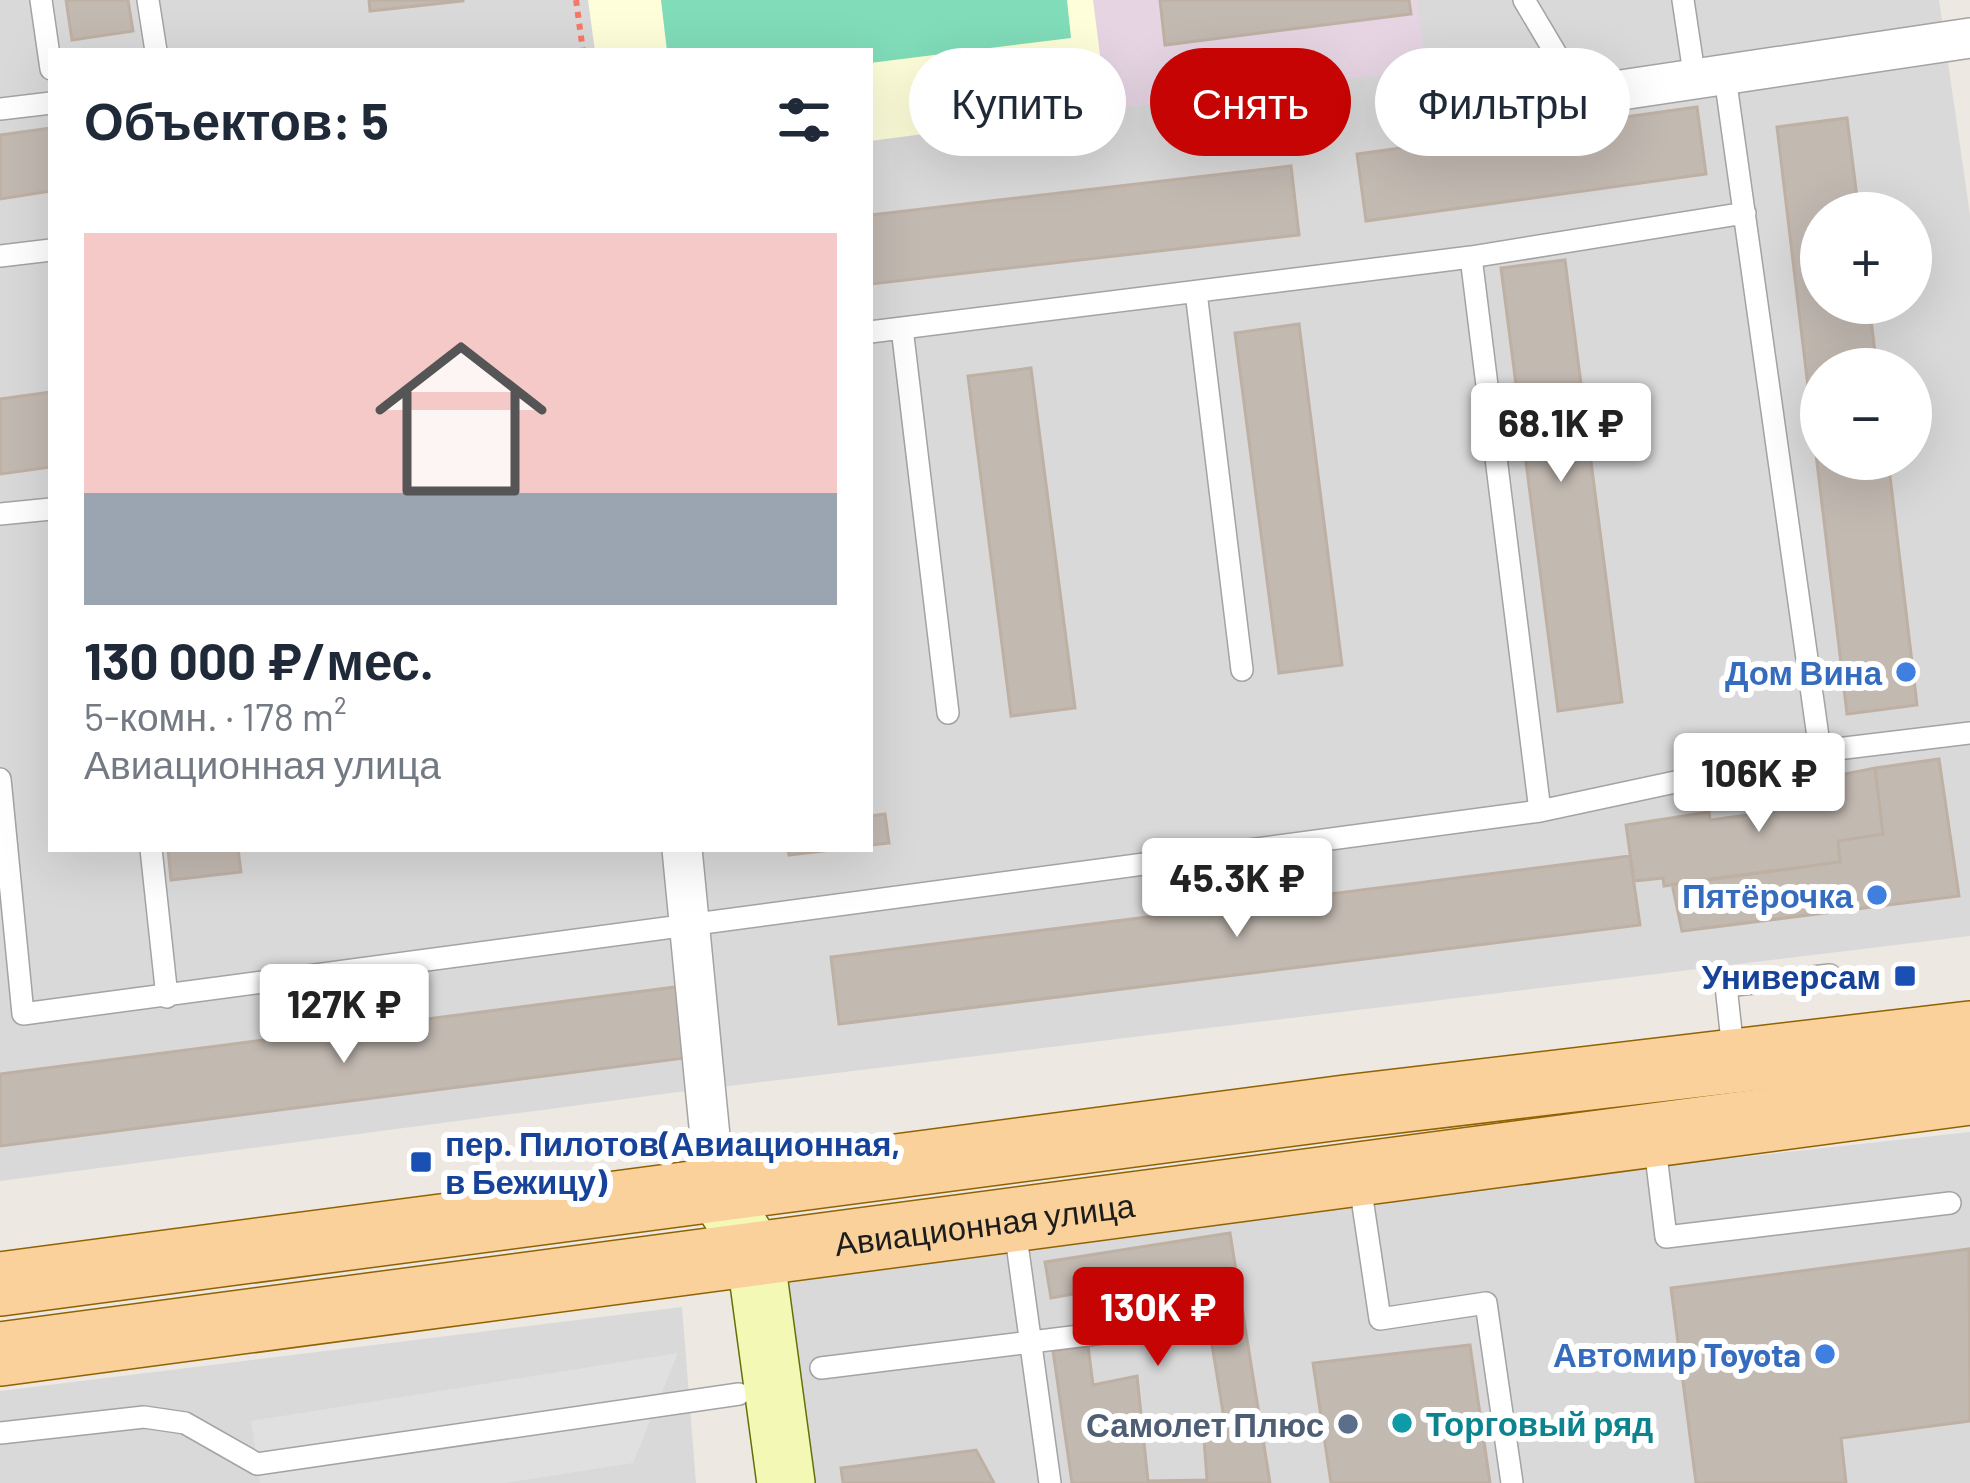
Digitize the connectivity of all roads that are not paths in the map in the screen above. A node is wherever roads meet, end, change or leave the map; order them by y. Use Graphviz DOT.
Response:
graph roads {
  1 [pos="41,0"];
  2 [pos="148,0"];
  3 [pos="1523,0"];
  4 [pos="1683,0"];
  5 [pos="1970,38"];
  6 [pos="48,48"];
  7 [pos="156,48"];
  8 [pos="1552,48"];
  9 [pos="1710,78"];
  10 [pos="1630,89"];
  11 [pos="48,103"];
  12 [pos="0,109"];
  13 [pos="1745,213"];
  14 [pos="48,250"];
  15 [pos="0,256"];
  16 [pos="1472,257"];
  17 [pos="1196,292"];
  18 [pos="902,328"];
  19 [pos="873,332"];
  20 [pos="48,509"];
  21 [pos="0,514"];
  22 [pos="1242,670"];
  23 [pos="948,713"];
  24 [pos="1970,733"];
  25 [pos="1820,751"];
  26 [pos="0,778"];
  27 [pos="1540,811"];
  28 [pos="151,852"];
  29 [pos="682,852"];
  30 [pos="691,927"];
  31 [pos="9,958"];
  32 [pos="1830,975"];
  33 [pos="167,998"];
  34 [pos="1970,1033"];
  35 [pos="1734,1059"];
  36 [pos="1970,1093"];
  37 [pos="1653,1133"];
  38 [pos="1358,1170"];
  39 [pos="716,1188"];
  40 [pos="1950,1203"];
  41 [pos="1014,1218"];
  42 [pos="740,1255"];
  43 [pos="0,1284"];
  44 [pos="1160,1326"];
  45 [pos="1029,1342"];
  46 [pos="0,1354"];
  47 [pos="821,1368"];
  48 [pos="739,1394"];
  49 [pos="0,1433"];
  50 [pos="749,1483"];
  51 [pos="785,1483"];
  52 [pos="1050,1483"];
  53 [pos="1512,1483"];
  1 -- 6 [label="lane"];
  2 -- 7 [label="lane"];
  3 -- 8 [label="lane"];
  4 -- 9 [label="lane"];
  5 -- 9 [label="street"];
  9 -- 10 [label="street"];
  9 -- 13 [label="lane"];
  11 -- 12 [label="lane"];
  13 -- 16 [label="lane"];
  13 -- 25 [label="lane"];
  14 -- 15 [label="lane"];
  16 -- 17 [label="lane"];
  16 -- 27 [label="lane"];
  17 -- 18 [label="lane"];
  17 -- 22 [label="lane"];
  18 -- 19 [label="lane"];
  18 -- 23 [label="lane"];
  20 -- 21 [label="lane"];
  24 -- 25 [label="lane"];
  25 -- 27 [label="lane"];
  26 -- 31 [label="lane"];
  27 -- 30 [label="lane"];
  28 -- 33 [label="lane"];
  29 -- 30 [label="street"];
  30 -- 33 [label="lane"];
  30 -- 39 [label="street"];
  31 -- 33 [label="lane"];
  32 -- 35 [label="lane"];
  34 -- 35 [label="main road, Авиационная улица"];
  35 -- 39 [label="main road, Авиационная улица"];
  36 -- 37 [label="main road, Авиационная улица"];
  37 -- 38 [label="main road, Авиационная улица"];
  37 -- 40 [label="lane"];
  38 -- 41 [label="main road, Авиационная улица"];
  38 -- 53 [label="lane"];
  39 -- 42 [label="main road"];
  39 -- 43 [label="main road, Авиационная улица"];
  41 -- 42 [label="main road, Авиационная улица"];
  41 -- 45 [label="lane"];
  42 -- 46 [label="main road, Авиационная улица"];
  42 -- 48 [label="main road"];
  42 -- 51 [label="main road"];
  44 -- 45 [label="lane"];
  45 -- 47 [label="lane"];
  45 -- 52 [label="lane"];
  48 -- 49 [label="lane"];
  48 -- 50 [label="main road"];
}
